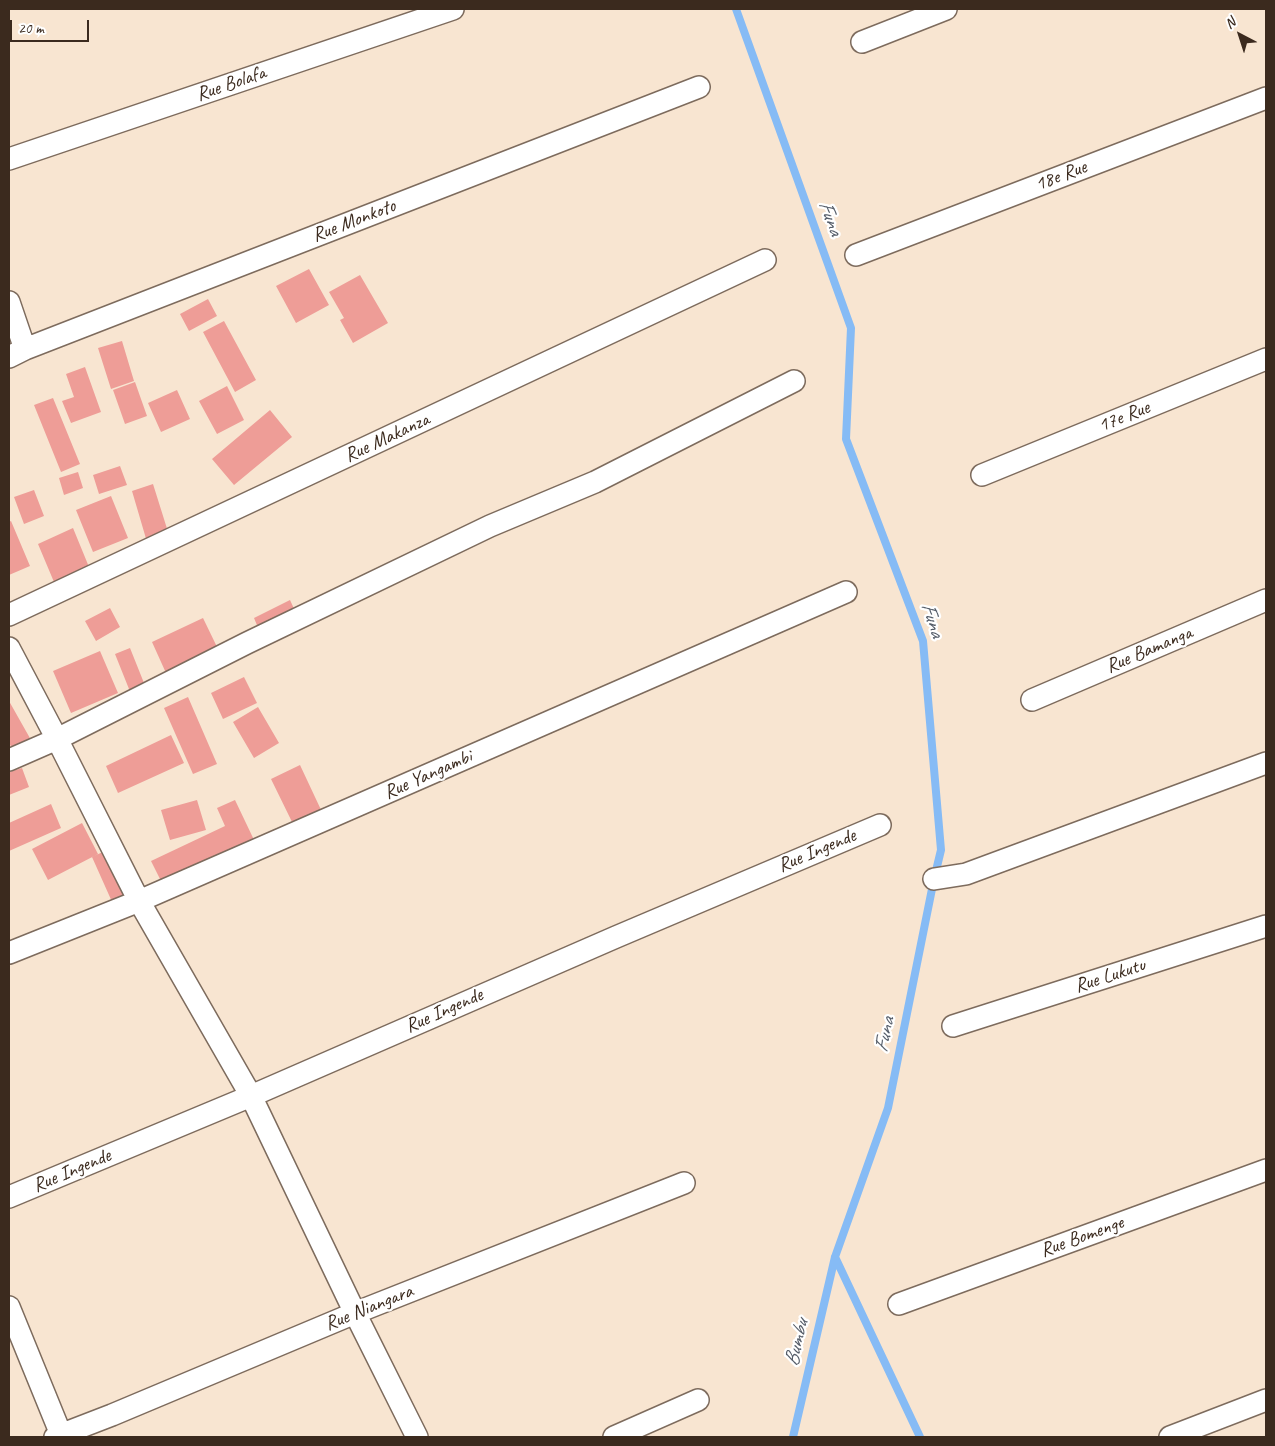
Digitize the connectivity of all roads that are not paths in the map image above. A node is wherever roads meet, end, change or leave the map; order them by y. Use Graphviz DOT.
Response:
graph roads {
  1 [pos="453,9"];
  2 [pos="946,9"];
  3 [pos="862,42"];
  4 [pos="699,87"];
  5 [pos="1266,98"];
  6 [pos="9,159"];
  7 [pos="856,255"];
  8 [pos="766,260"];
  9 [pos="9,302"];
  10 [pos="17,353"];
  11 [pos="1266,360"];
  12 [pos="794,381"];
  13 [pos="982,475"];
  14 [pos="846,592"];
  15 [pos="1266,600"];
  16 [pos="9,615"];
  17 [pos="9,648"];
  18 [pos="1032,700"];
  19 [pos="57,739"];
  20 [pos="9,760"];
  21 [pos="1266,763"];
  22 [pos="880,825"];
  23 [pos="934,879"];
  24 [pos="139,901"];
  25 [pos="1266,926"];
  26 [pos="9,953"];
  27 [pos="953,1026"];
  28 [pos="251,1096"];
  29 [pos="1266,1170"];
  30 [pos="684,1183"];
  31 [pos="9,1197"];
  32 [pos="899,1304"];
  33 [pos="9,1307"];
  34 [pos="355,1313"];
  35 [pos="698,1400"];
  36 [pos="1266,1400"];
  37 [pos="59,1436"];
  38 [pos="417,1437"];
  39 [pos="614,1437"];
  40 [pos="1170,1437"];
  1 -- 6 [label="street, Rue Bolafa"];
  2 -- 3 [label="street"];
  4 -- 10 [label="street, Rue Monkoto"];
  5 -- 7 [label="street, 18e Rue"];
  8 -- 16 [label="street, Rue Makanza"];
  9 -- 10 [label="street"];
  11 -- 13 [label="street, 17e Rue"];
  12 -- 19 [label="street"];
  14 -- 24 [label="street, Rue Yangambi"];
  15 -- 18 [label="street, Rue Bamanga"];
  17 -- 19 [label="street"];
  19 -- 20 [label="street"];
  19 -- 24 [label="street"];
  21 -- 23 [label="street"];
  22 -- 28 [label="street, Rue Ingende"];
  24 -- 26 [label="street, Rue Yangambi"];
  24 -- 28 [label="street"];
  25 -- 27 [label="street, Rue Lukutu"];
  28 -- 31 [label="street, Rue Ingende"];
  28 -- 34 [label="street"];
  29 -- 32 [label="street, Rue Bomenge"];
  30 -- 34 [label="street, Rue Niangara"];
  33 -- 37 [label="street"];
  34 -- 37 [label="street, Rue Niangara"];
  34 -- 38 [label="street"];
  35 -- 39 [label="street"];
  36 -- 40 [label="street"];
}
